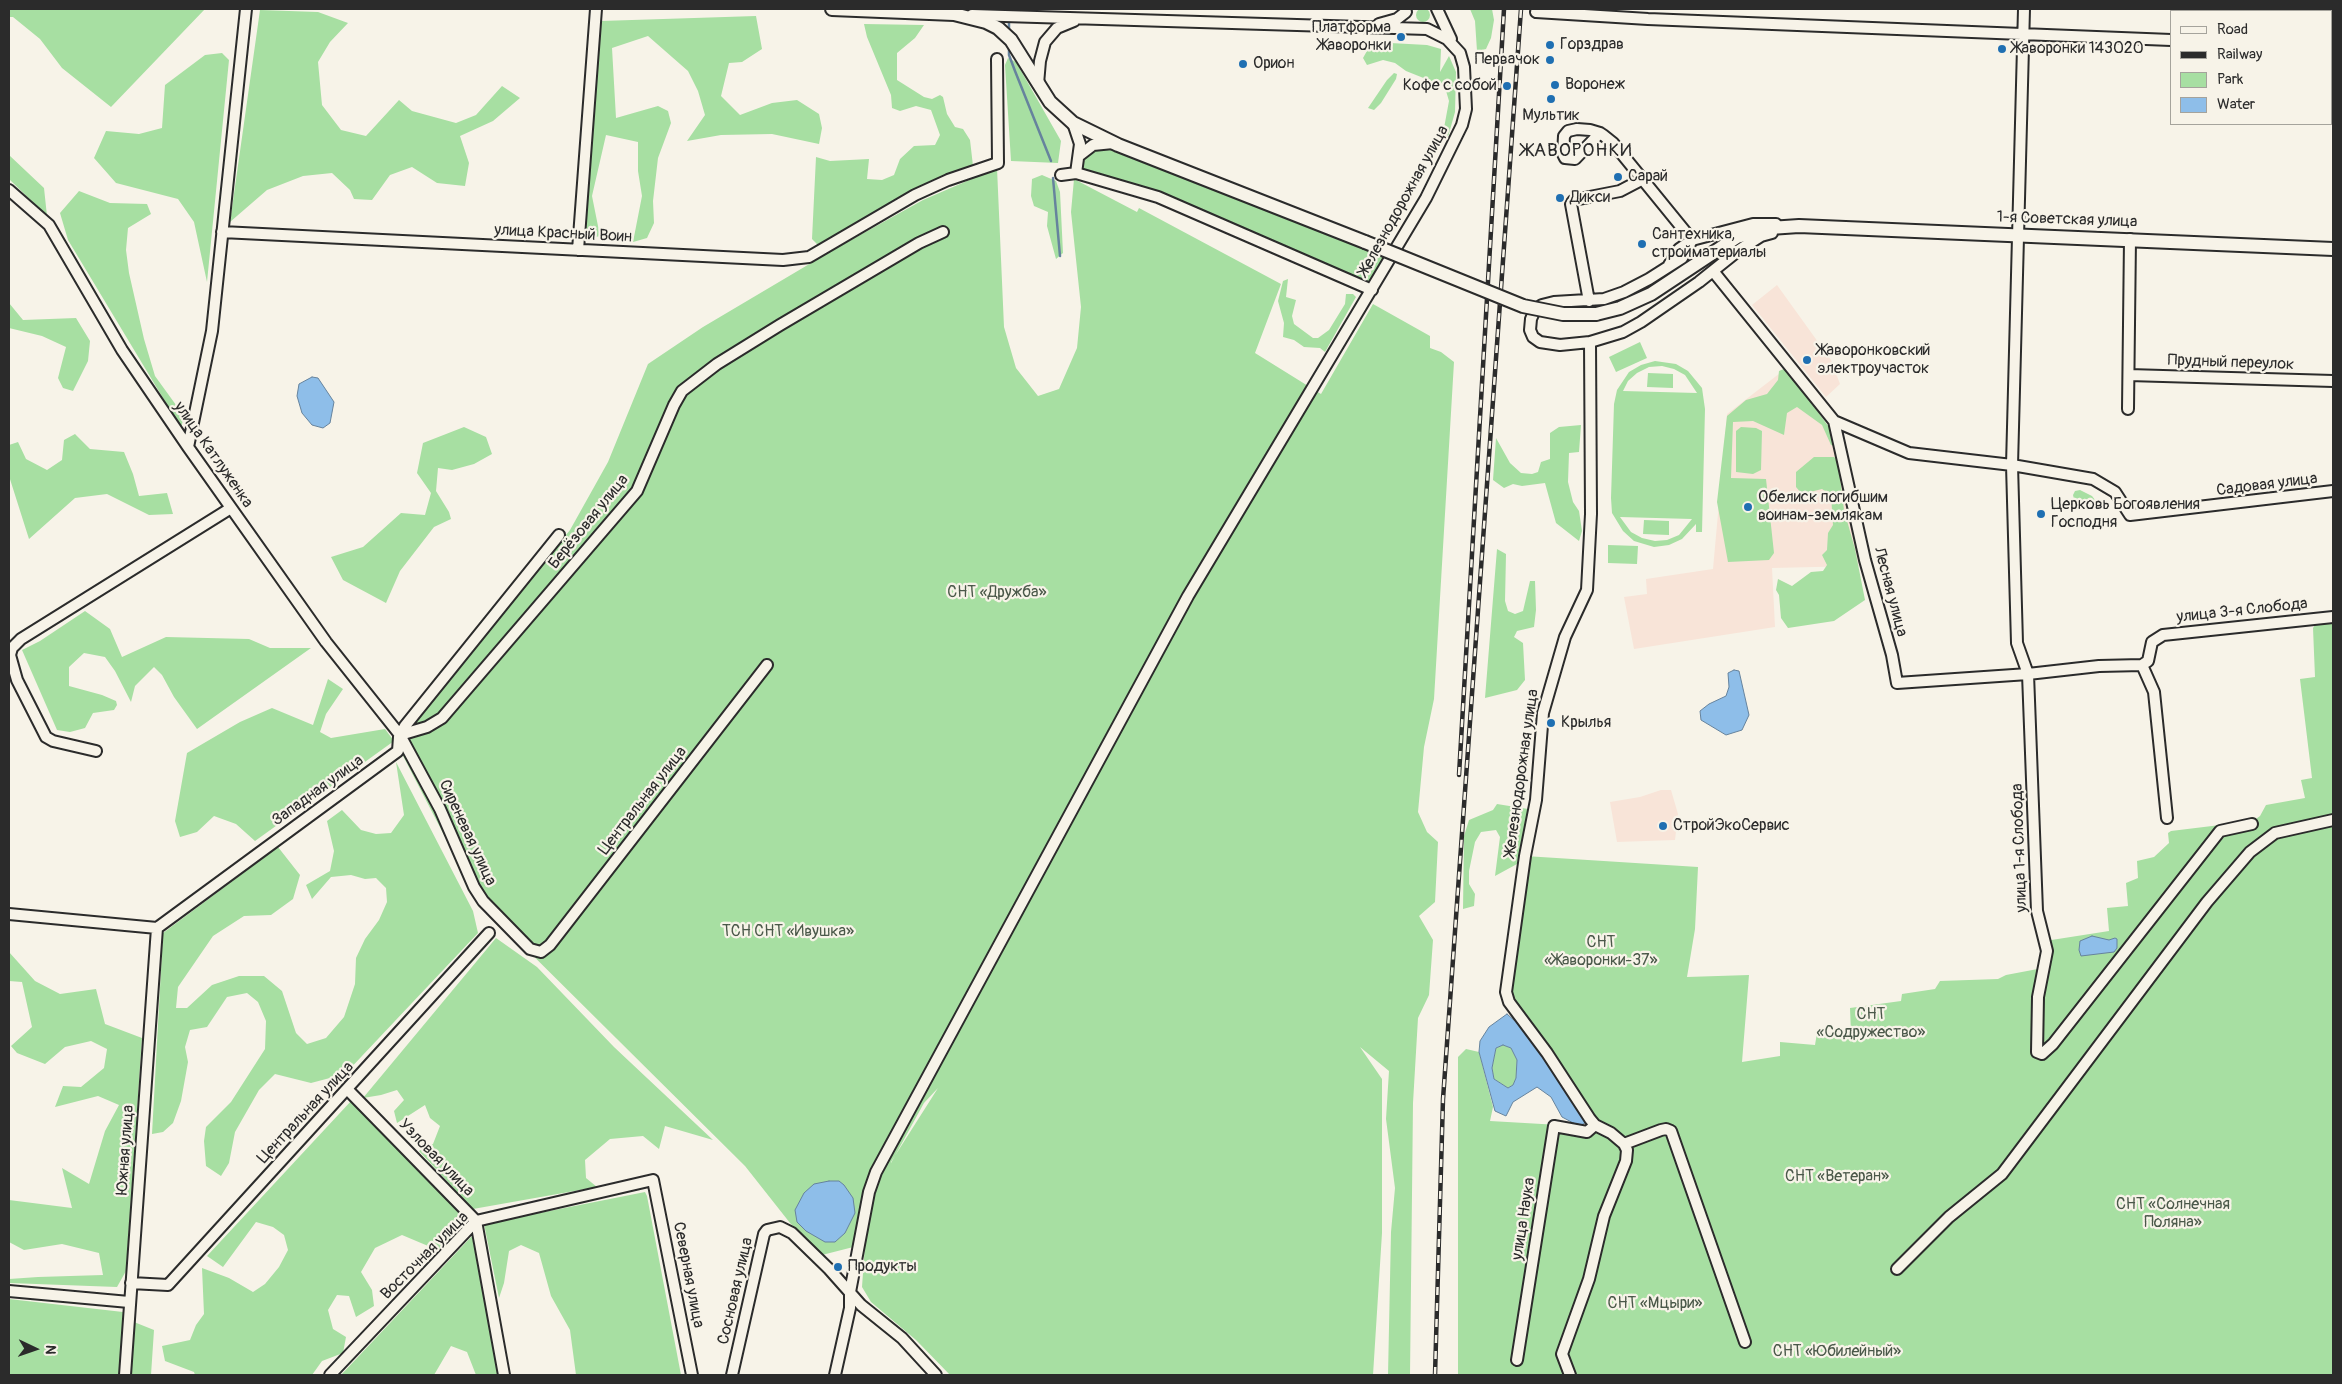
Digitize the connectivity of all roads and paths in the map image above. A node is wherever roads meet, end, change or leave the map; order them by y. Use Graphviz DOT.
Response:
graph roads {
  1 [pos="246,9"];
  2 [pos="596,9"];
  3 [pos="832,9"];
  4 [pos="2024,9"];
  5 [pos="1406,10"];
  6 [pos="1437,11"];
  7 [pos="1536,11"];
  8 [pos="954,14"];
  9 [pos="1083,18"];
  10 [pos="1363,27"];
  11 [pos="1423,29"];
  12 [pos="2022,33"];
  13 [pos="2170,40"];
  14 [pos="1453,44"];
  15 [pos="997,58"];
  16 [pos="1038,85"];
  17 [pos="1073,123"];
  18 [pos="1600,133"];
  19 [pos="1114,143"];
  20 [pos="1080,155"];
  21 [pos="1076,173"];
  22 [pos="1061,175"];
  23 [pos="1643,179"];
  24 [pos="9,190"];
  25 [pos="1799,226"];
  26 [pos="222,232"];
  27 [pos="943,232"];
  28 [pos="2018,234"];
  29 [pos="2130,239"];
  30 [pos="1692,240"];
  31 [pos="2333,249"];
  32 [pos="578,250"];
  33 [pos="1713,271"];
  34 [pos="1372,290"];
  35 [pos="1589,301"];
  36 [pos="1590,342"];
  37 [pos="2128,375"];
  38 [pos="2333,381"];
  39 [pos="2128,409"];
  40 [pos="1834,422"];
  41 [pos="188,447"];
  42 [pos="2012,465"];
  43 [pos="2333,492"];
  44 [pos="231,508"];
  45 [pos="558,536"];
  46 [pos="2333,617"];
  47 [pos="767,665"];
  48 [pos="2142,665"];
  49 [pos="2028,674"];
  50 [pos="400,735"];
  51 [pos="96,751"];
  52 [pos="2167,818"];
  53 [pos="2333,820"];
  54 [pos="2252,824"];
  55 [pos="9,914"];
  56 [pos="157,928"];
  57 [pos="489,933"];
  58 [pos="541,952"];
  59 [pos="348,1090"];
  60 [pos="1595,1125"];
  61 [pos="1624,1144"];
  62 [pos="653,1180"];
  63 [pos="476,1221"];
  64 [pos="1897,1269"];
  65 [pos="131,1283"];
  66 [pos="9,1291"];
  67 [pos="850,1292"];
  68 [pos="129,1302"];
  69 [pos="1745,1342"];
  70 [pos="1517,1360"];
  71 [pos="125,1375"];
  72 [pos="330,1375"];
  73 [pos="504,1375"];
  74 [pos="692,1375"];
  75 [pos="732,1375"];
  76 [pos="835,1375"];
  77 [pos="936,1375"];
  78 [pos="1570,1375"];
  1 -- 26 [label="street"];
  2 -- 32 [label="street"];
  3 -- 8 [label="main road, 1-я Советская улица"];
  4 -- 12 [label="street"];
  5 -- 10 [label="street"];
  5 -- 11 [label="street"];
  6 -- 11 [label="street"];
  6 -- 14 [label="street, Железнодорожная улица"];
  7 -- 12 [label="street"];
  8 -- 9 [label="street"];
  8 -- 16 [label="main road, 1-я Советская улица"];
  9 -- 10 [label="street"];
  9 -- 16 [label="street"];
  10 -- 11 [label="street"];
  11 -- 14 [label="street"];
  12 -- 13 [label="street"];
  12 -- 28 [label="street"];
  14 -- 34 [label="street, Железнодорожная улица"];
  15 -- 32 [label="street, улица Красный Воин"];
  16 -- 17 [label="main road, 1-я Советская улица"];
  17 -- 19 [label="main road, 1-я Советская улица"];
  17 -- 20 [label="street"];
  18 -- 23 [label="street"];
  19 -- 20 [label="street"];
  19 -- 25 [label="main road, 1-я Советская улица, bridge"];
  20 -- 21 [label="street"];
  21 -- 22 [label="street"];
  21 -- 34 [label="street"];
  23 -- 30 [label="street"];
  23 -- 35 [label="street"];
  24 -- 41 [label="street, улица Катлуженка"];
  25 -- 28 [label="main road, 1-я Советская улица"];
  25 -- 30 [label="street"];
  25 -- 33 [label="street"];
  26 -- 32 [label="street, улица Красный Воин"];
  26 -- 41 [label="street"];
  27 -- 50 [label="street, Берёзовая улица"];
  28 -- 29 [label="main road, 1-я Советская улица"];
  28 -- 42 [label="street"];
  29 -- 31 [label="main road, 1-я Советская улица"];
  29 -- 37 [label="street"];
  30 -- 35 [label="street"];
  33 -- 36 [label="street"];
  33 -- 40 [label="street, Лесная улица"];
  34 -- 67 [label="street, Железнодорожная улица"];
  35 -- 36 [label="street"];
  36 -- 60 [label="street, Железнодорожная улица"];
  37 -- 38 [label="street, Прудный переулок"];
  37 -- 39 [label="street"];
  40 -- 42 [label="street, Лесная улица"];
  40 -- 49 [label="street, Лесная улица"];
  41 -- 44 [label="street, улица Катлуженка"];
  42 -- 43 [label="street, Садовая улица"];
  42 -- 49 [label="street"];
  44 -- 50 [label="street, улица Катлуженка"];
  44 -- 51 [label="street"];
  45 -- 50 [label="street, Западная улица"];
  46 -- 48 [label="street, улица 3-я Слобода"];
  47 -- 58 [label="street, Центральная улица"];
  48 -- 49 [label="street"];
  48 -- 52 [label="street"];
  49 -- 54 [label="street, улица 1-я Слобода"];
  50 -- 56 [label="street, Западная улица"];
  50 -- 58 [label="street, Сиреневая улица"];
  53 -- 64 [label="street"];
  55 -- 56 [label="street"];
  56 -- 65 [label="street, Южная улица"];
  57 -- 59 [label="street, Центральная улица"];
  59 -- 63 [label="street, Узловая улица"];
  59 -- 65 [label="street, Центральная улица"];
  60 -- 61 [label="street"];
  60 -- 70 [label="street, улица Наука"];
  61 -- 69 [label="street"];
  61 -- 78 [label="street"];
  62 -- 63 [label="street, Восточная улица"];
  62 -- 74 [label="street, Северная улица"];
  63 -- 72 [label="street, Восточная улица"];
  63 -- 73 [label="street, Узловая улица"];
  65 -- 68 [label="street, Южная улица"];
  66 -- 68 [label="street"];
  67 -- 75 [label="street, Сосновая улица"];
  67 -- 76 [label="street"];
  67 -- 77 [label="street"];
  68 -- 71 [label="street, Южная улица"];
}
